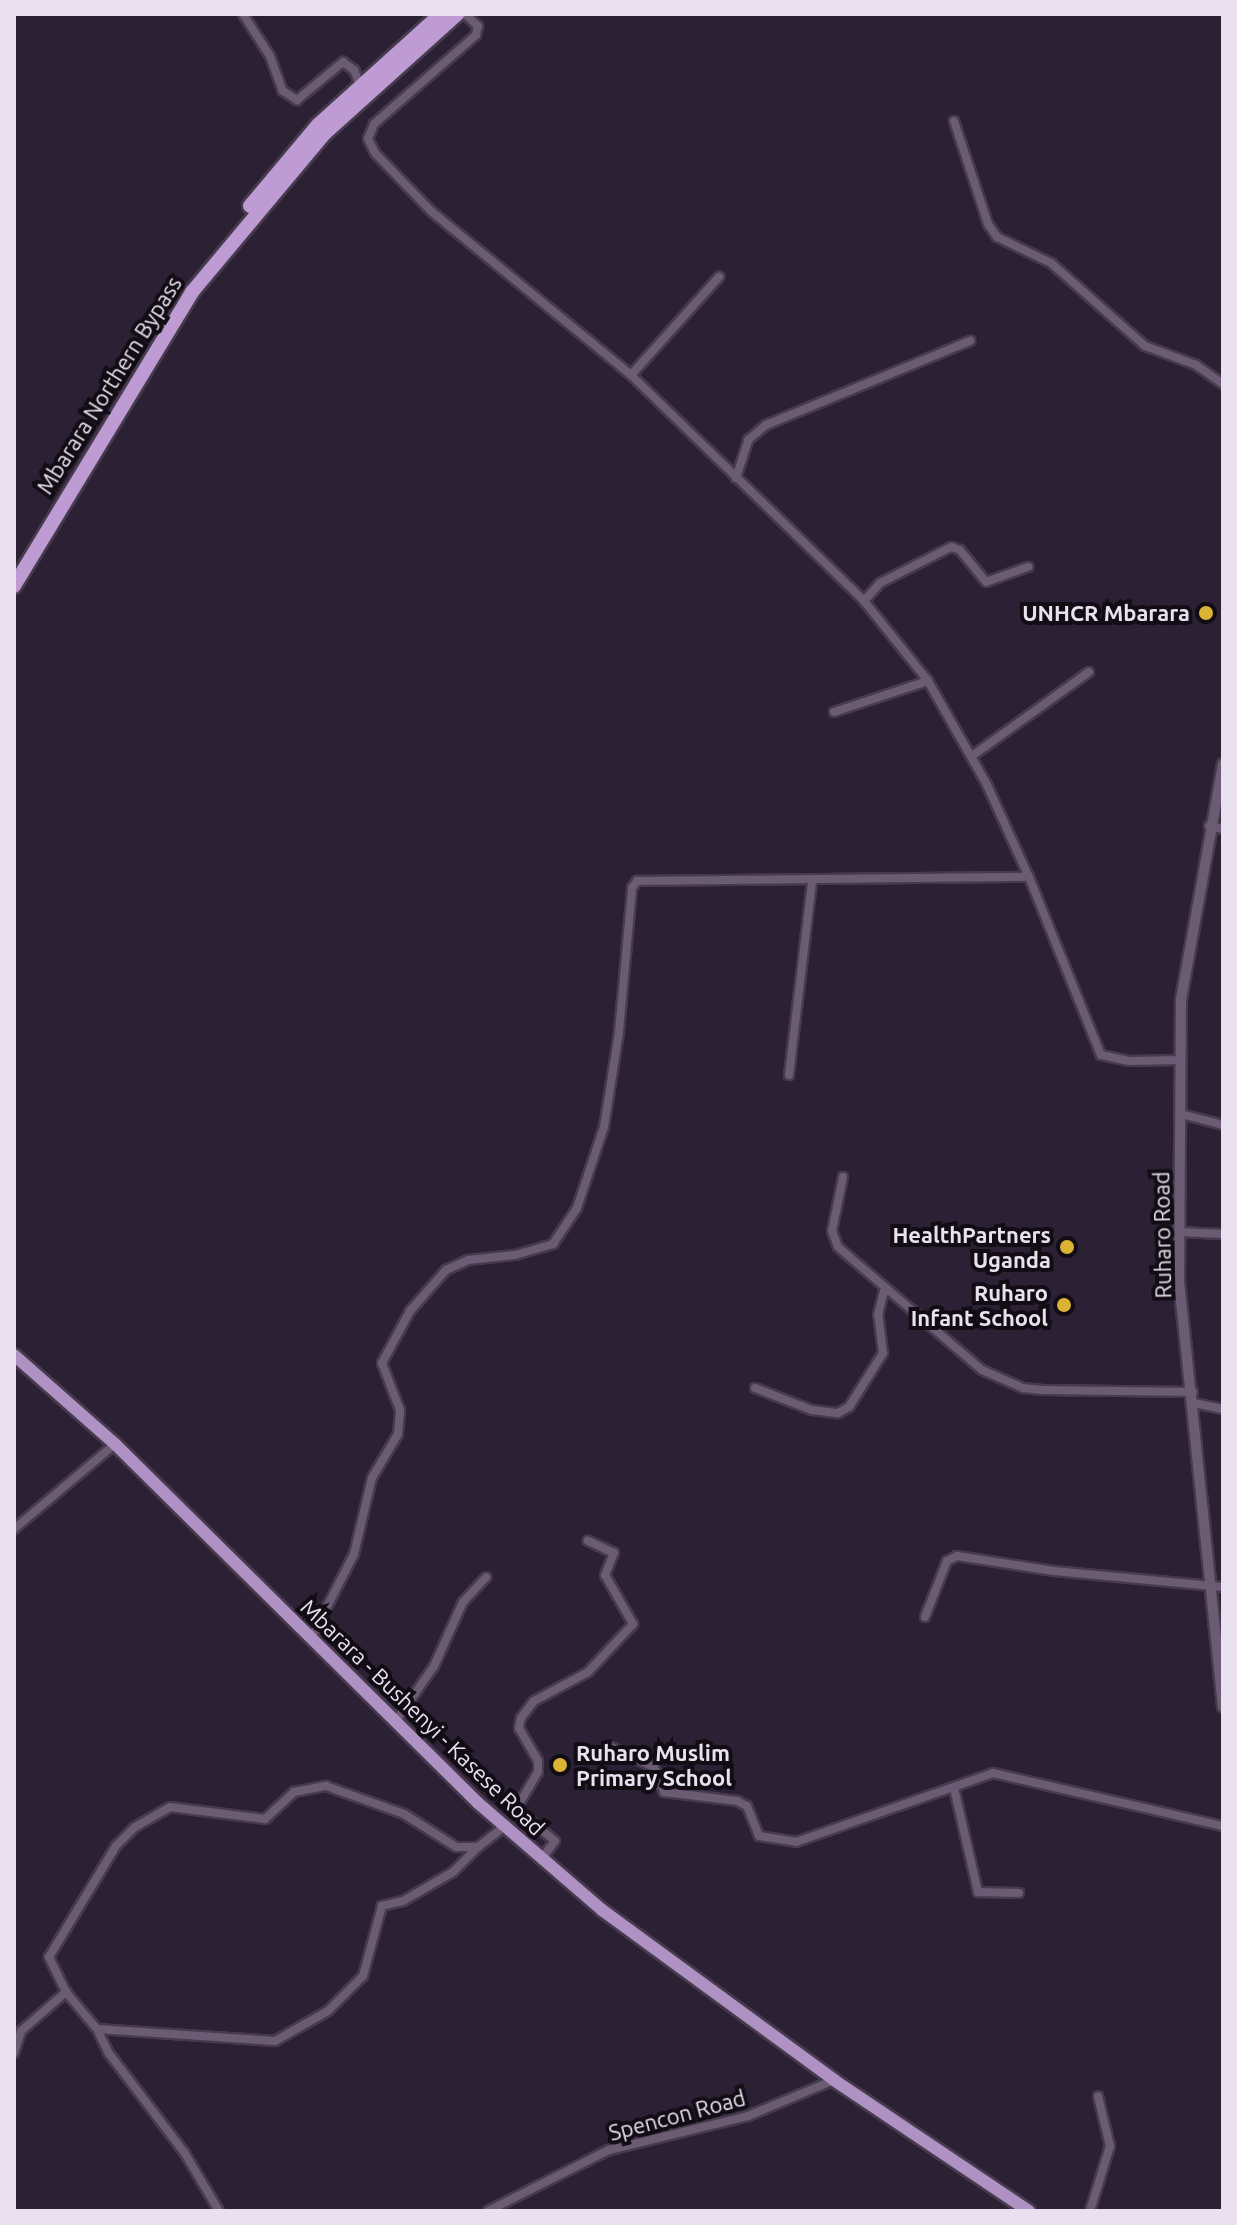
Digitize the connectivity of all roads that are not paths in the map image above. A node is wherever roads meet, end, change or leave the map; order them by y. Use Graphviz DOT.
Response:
graph roads {
  1 [pos="243,14"];
  2 [pos="441,14"];
  3 [pos="457,14"];
  4 [pos="465,14"];
  5 [pos="360,85"];
  6 [pos="954,121"];
  7 [pos="719,277"];
  8 [pos="970,341"];
  9 [pos="631,375"];
  10 [pos="1223,384"];
  11 [pos="736,478"];
  12 [pos="14,567"];
  13 [pos="1028,567"];
  14 [pos="14,586"];
  15 [pos="864,601"];
  16 [pos="1089,672"];
  17 [pos="928,681"];
  18 [pos="834,712"];
  19 [pos="972,756"];
  20 [pos="1223,764"];
  21 [pos="1209,826"];
  22 [pos="1223,829"];
  23 [pos="1029,877"];
  24 [pos="812,882"];
  25 [pos="1180,1060"];
  26 [pos="789,1075"];
  27 [pos="1181,1114"];
  28 [pos="1223,1125"];
  29 [pos="843,1177"];
  30 [pos="1180,1232"];
  31 [pos="1223,1234"];
  32 [pos="884,1291"];
  33 [pos="14,1355"];
  34 [pos="755,1388"];
  35 [pos="1193,1397"];
  36 [pos="1223,1409"];
  37 [pos="115,1444"];
  38 [pos="14,1529"];
  39 [pos="588,1541"];
  40 [pos="486,1577"];
  41 [pos="1209,1585"];
  42 [pos="1223,1587"];
  43 [pos="925,1617"];
  44 [pos="311,1638"];
  45 [pos="1223,1707"];
  46 [pos="395,1722"];
  47 [pos="611,1747"];
  48 [pos="954,1788"];
  49 [pos="505,1826"];
  50 [pos="1223,1826"];
  51 [pos="478,1847"];
  52 [pos="542,1858"];
  53 [pos="1019,1893"];
  54 [pos="66,1992"];
  55 [pos="97,2029"];
  56 [pos="17,2035"];
  57 [pos="14,2053"];
  58 [pos="834,2080"];
  59 [pos="1098,2096"];
  60 [pos="219,2211"];
  61 [pos="488,2211"];
  62 [pos="1029,2211"];
  63 [pos="1090,2211"];
  1 -- 5 [label="street"];
  2 -- 5 [label="highway"];
  3 -- 14 [label="highway, Mbarara Northern Bypass"];
  4 -- 9 [label="street"];
  5 -- 12 [label="highway"];
  6 -- 10 [label="street"];
  7 -- 9 [label="street"];
  8 -- 11 [label="street"];
  9 -- 11 [label="street"];
  11 -- 15 [label="street"];
  13 -- 15 [label="street"];
  15 -- 17 [label="street"];
  16 -- 19 [label="street"];
  17 -- 18 [label="street"];
  17 -- 19 [label="street"];
  19 -- 23 [label="street"];
  20 -- 21 [label="street, Ruharo Road"];
  21 -- 22 [label="street"];
  21 -- 25 [label="street, Ruharo Road"];
  23 -- 24 [label="street"];
  23 -- 25 [label="street"];
  24 -- 26 [label="street"];
  24 -- 44 [label="street"];
  25 -- 27 [label="street, Ruharo Road"];
  27 -- 28 [label="street"];
  27 -- 30 [label="street, Ruharo Road"];
  29 -- 32 [label="street"];
  30 -- 31 [label="street"];
  30 -- 35 [label="street, Ruharo Road"];
  32 -- 34 [label="street"];
  32 -- 35 [label="street"];
  33 -- 37 [label="main road, Mbarara - Bushenyi - Kasese Road"];
  35 -- 36 [label="street"];
  35 -- 41 [label="street, Ruharo Road"];
  37 -- 38 [label="street"];
  37 -- 44 [label="main road, Mbarara - Bushenyi - Kasese Road"];
  39 -- 52 [label="street"];
  40 -- 46 [label="street"];
  41 -- 42 [label="street"];
  41 -- 43 [label="street"];
  41 -- 45 [label="street, Ruharo Road"];
  44 -- 46 [label="main road, Mbarara - Bushenyi - Kasese Road"];
  46 -- 49 [label="main road, Mbarara - Bushenyi - Kasese Road"];
  47 -- 48 [label="street"];
  48 -- 50 [label="street"];
  48 -- 53 [label="street"];
  49 -- 51 [label="street"];
  49 -- 52 [label="main road, Mbarara - Bushenyi - Kasese Road"];
  51 -- 54 [label="street"];
  51 -- 55 [label="street"];
  52 -- 58 [label="main road, Mbarara - Bushenyi - Kasese Road"];
  54 -- 55 [label="street"];
  54 -- 56 [label="street"];
  55 -- 60 [label="street"];
  56 -- 57 [label="street"];
  58 -- 61 [label="street, Spencon Road"];
  58 -- 62 [label="main road, Mbarara - Bushenyi - Kasese Road"];
  59 -- 63 [label="street"];
}
